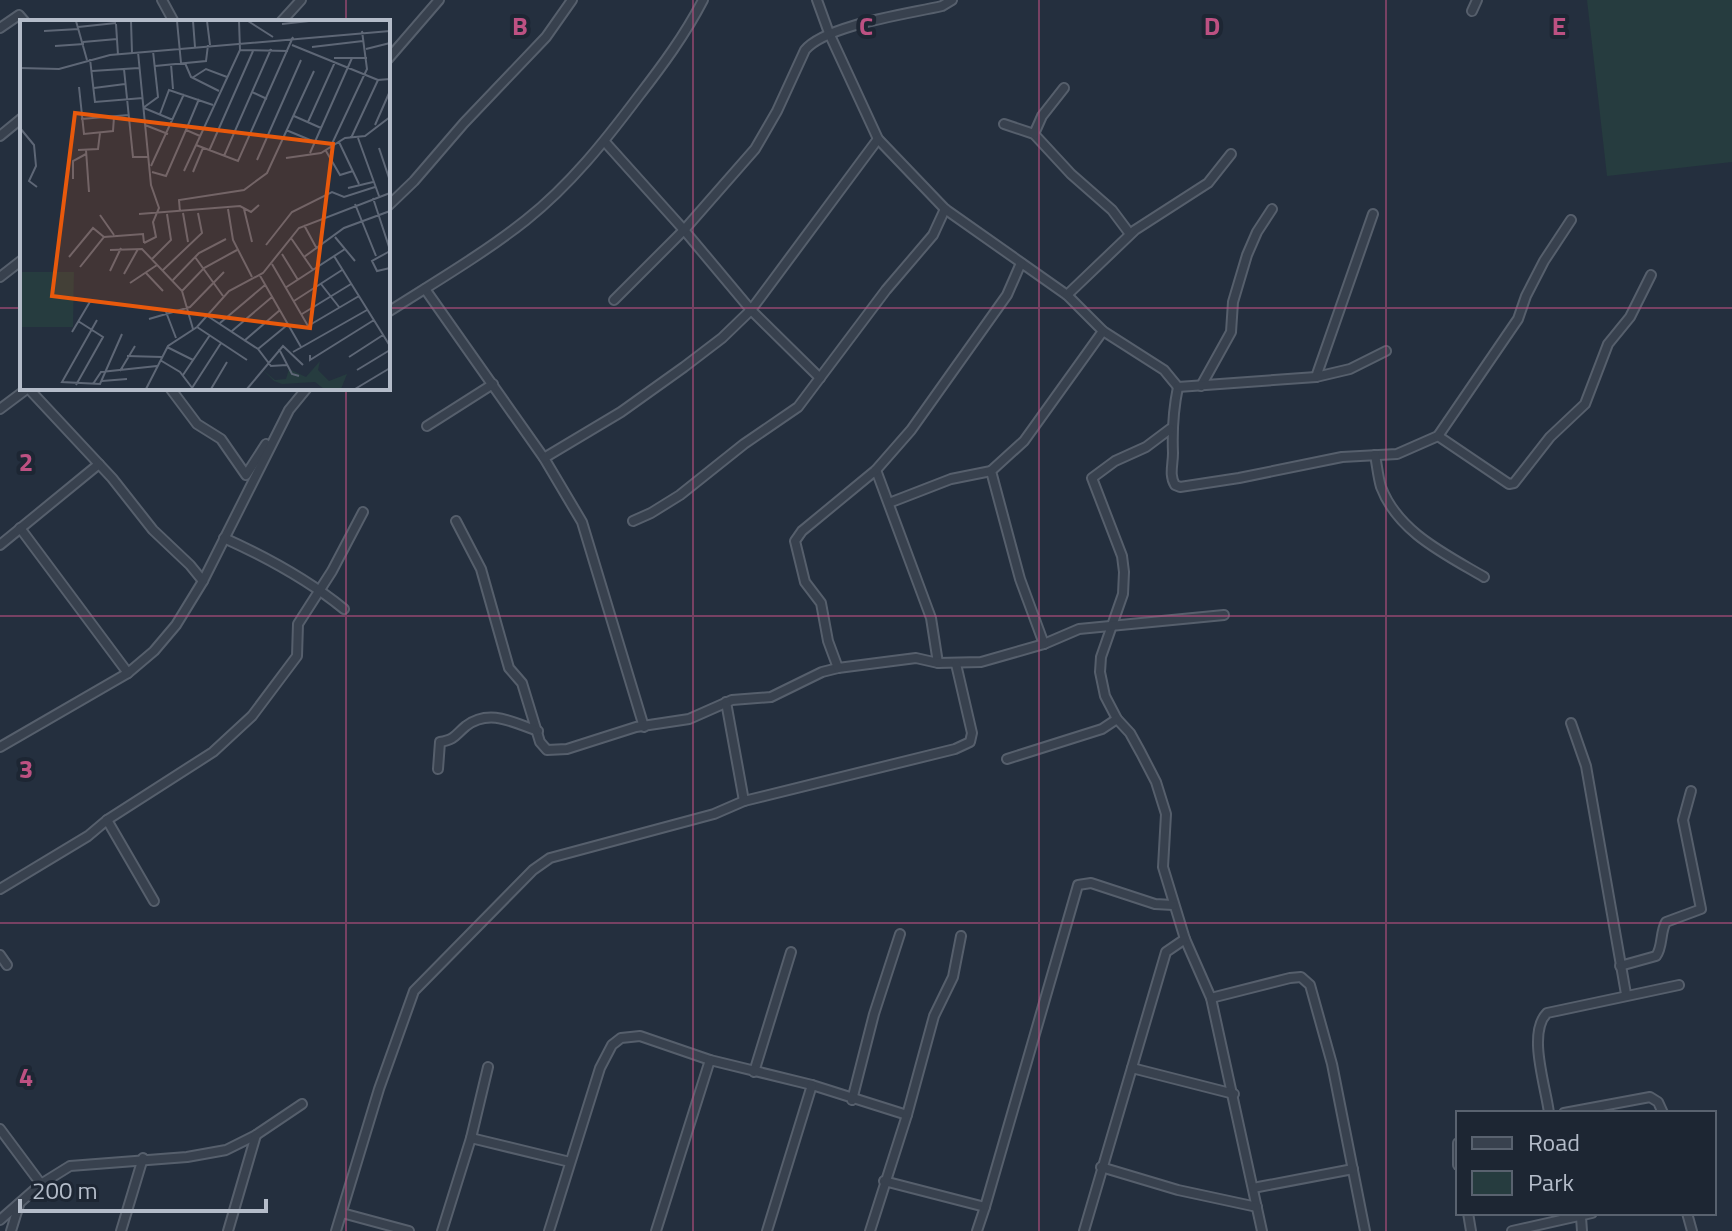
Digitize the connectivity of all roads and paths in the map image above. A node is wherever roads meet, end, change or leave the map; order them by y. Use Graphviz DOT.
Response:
graph roads {
  1 [pos="162,0"];
  2 [pos="301,0"];
  3 [pos="439,0"];
  4 [pos="572,0"];
  5 [pos="817,0"];
  6 [pos="952,0"];
  7 [pos="1477,0"];
  8 [pos="700,1"];
  9 [pos="1472,11"];
  10 [pos="23,20"];
  11 [pos="173,20"];
  12 [pos="283,20"];
  13 [pos="0,28"];
  14 [pos="829,33"];
  15 [pos="390,57"];
  16 [pos="1064,88"];
  17 [pos="20,120"];
  18 [pos="1004,124"];
  19 [pos="1034,134"];
  20 [pos="0,136"];
  21 [pos="878,139"];
  22 [pos="605,142"];
  23 [pos="1231,154"];
  24 [pos="390,204"];
  25 [pos="945,209"];
  26 [pos="1272,209"];
  27 [pos="1373,214"];
  28 [pos="1571,220"];
  29 [pos="684,230"];
  30 [pos="1130,234"];
  31 [pos="20,262"];
  32 [pos="1021,263"];
  33 [pos="1651,275"];
  34 [pos="0,277"];
  35 [pos="425,289"];
  36 [pos="1067,295"];
  37 [pos="614,300"];
  38 [pos="751,310"];
  39 [pos="390,311"];
  40 [pos="1103,331"];
  41 [pos="1386,351"];
  42 [pos="1316,377"];
  43 [pos="820,378"];
  44 [pos="493,384"];
  45 [pos="1201,386"];
  46 [pos="1178,387"];
  47 [pos="25,390"];
  48 [pos="30,390"];
  49 [pos="172,390"];
  50 [pos="305,390"];
  51 [pos="0,409"];
  52 [pos="289,410"];
  53 [pos="427,426"];
  54 [pos="1170,429"];
  55 [pos="1438,436"];
  56 [pos="1375,455"];
  57 [pos="544,458"];
  58 [pos="99,464"];
  59 [pos="876,470"];
  60 [pos="991,471"];
  61 [pos="889,503"];
  62 [pos="363,512"];
  63 [pos="456,521"];
  64 [pos="633,521"];
  65 [pos="20,528"];
  66 [pos="224,538"];
  67 [pos="0,545"];
  68 [pos="1484,577"];
  69 [pos="203,581"];
  70 [pos="319,589"];
  71 [pos="344,609"];
  72 [pos="1224,615"];
  73 [pos="1114,625"];
  74 [pos="1044,644"];
  75 [pos="938,663"];
  76 [pos="956,664"];
  77 [pos="838,668"];
  78 [pos="128,673"];
  79 [pos="726,702"];
  80 [pos="1117,719"];
  81 [pos="1571,723"];
  82 [pos="644,727"];
  83 [pos="538,731"];
  84 [pos="0,747"];
  85 [pos="1007,759"];
  86 [pos="438,769"];
  87 [pos="1691,791"];
  88 [pos="744,801"];
  89 [pos="107,820"];
  90 [pos="0,889"];
  91 [pos="154,901"];
  92 [pos="1173,905"];
  93 [pos="900,934"];
  94 [pos="961,936"];
  95 [pos="1185,939"];
  96 [pos="791,952"];
  97 [pos="0,955"];
  98 [pos="7,965"];
  99 [pos="1620,966"];
  100 [pos="1679,985"];
  101 [pos="1626,994"];
  102 [pos="1211,998"];
  103 [pos="710,1060"];
  104 [pos="488,1067"];
  105 [pos="1132,1068"];
  106 [pos="754,1072"];
  107 [pos="812,1085"];
  108 [pos="1234,1094"];
  109 [pos="852,1100"];
  110 [pos="302,1104"];
  111 [pos="1549,1111"];
  112 [pos="1575,1111"];
  113 [pos="1662,1111"];
  114 [pos="907,1115"];
  115 [pos="0,1129"];
  116 [pos="256,1135"];
  117 [pos="471,1138"];
  118 [pos="143,1158"];
  119 [pos="570,1162"];
  120 [pos="1101,1167"];
  121 [pos="1353,1169"];
  122 [pos="884,1181"];
  123 [pos="41,1184"];
  124 [pos="1253,1188"];
  125 [pos="19,1204"];
  126 [pos="985,1207"];
  127 [pos="1257,1207"];
  128 [pos="342,1213"];
  129 [pos="1586,1215"];
  130 [pos="1581,1217"];
  131 [pos="0,1220"];
  132 [pos="11,1231"];
  133 [pos="122,1231"];
  134 [pos="228,1231"];
  135 [pos="336,1231"];
  136 [pos="409,1231"];
  137 [pos="442,1231"];
  138 [pos="549,1231"];
  139 [pos="656,1231"];
  140 [pos="767,1231"];
  141 [pos="870,1231"];
  142 [pos="977,1231"];
  143 [pos="1084,1231"];
  144 [pos="1262,1231"];
  145 [pos="1365,1231"];
  146 [pos="1512,1231"];
  147 [pos="1582,1231"];
  1 -- 11 [label="street"];
  2 -- 12 [label="street"];
  3 -- 15 [label="street"];
  4 -- 24 [label="street"];
  5 -- 14 [label="street"];
  6 -- 14 [label="street"];
  7 -- 9 [label="street"];
  8 -- 22 [label="street"];
  10 -- 13 [label="street"];
  14 -- 21 [label="street"];
  14 -- 29 [label="street"];
  16 -- 19 [label="street"];
  17 -- 20 [label="street"];
  18 -- 19 [label="street"];
  19 -- 30 [label="street"];
  21 -- 25 [label="street"];
  21 -- 38 [label="street"];
  22 -- 29 [label="street"];
  22 -- 35 [label="street"];
  23 -- 30 [label="street"];
  25 -- 32 [label="street"];
  25 -- 43 [label="street"];
  26 -- 45 [label="street"];
  27 -- 42 [label="street"];
  28 -- 55 [label="street"];
  29 -- 37 [label="street"];
  29 -- 38 [label="street"];
  30 -- 36 [label="street"];
  31 -- 34 [label="street"];
  32 -- 36 [label="street"];
  32 -- 59 [label="street"];
  33 -- 55 [label="street"];
  35 -- 39 [label="street"];
  35 -- 44 [label="street"];
  36 -- 40 [label="street"];
  38 -- 43 [label="street"];
  38 -- 57 [label="street"];
  40 -- 46 [label="street"];
  40 -- 60 [label="street"];
  41 -- 42 [label="street"];
  42 -- 45 [label="street"];
  43 -- 64 [label="street"];
  44 -- 53 [label="street"];
  44 -- 57 [label="street"];
  45 -- 46 [label="street"];
  46 -- 54 [label="street"];
  47 -- 51 [label="street"];
  48 -- 58 [label="street"];
  49 -- 52 [label="street"];
  50 -- 52 [label="street"];
  52 -- 66 [label="street"];
  54 -- 56 [label="street"];
  54 -- 73 [label="street"];
  55 -- 56 [label="street"];
  56 -- 68 [label="street"];
  57 -- 82 [label="street"];
  58 -- 65 [label="street"];
  58 -- 69 [label="street"];
  59 -- 61 [label="street"];
  59 -- 77 [label="street"];
  60 -- 61 [label="street"];
  60 -- 74 [label="street"];
  61 -- 75 [label="street"];
  62 -- 70 [label="street"];
  63 -- 83 [label="street"];
  65 -- 67 [label="street"];
  65 -- 78 [label="street"];
  66 -- 69 [label="street"];
  66 -- 70 [label="street"];
  69 -- 78 [label="street"];
  70 -- 71 [label="street"];
  70 -- 89 [label="street"];
  72 -- 73 [label="street"];
  73 -- 74 [label="street"];
  73 -- 80 [label="street"];
  74 -- 76 [label="street"];
  75 -- 76 [label="street"];
  75 -- 77 [label="street"];
  76 -- 88 [label="street"];
  77 -- 79 [label="street"];
  78 -- 84 [label="street"];
  79 -- 82 [label="street"];
  79 -- 88 [label="street"];
  80 -- 85 [label="street"];
  80 -- 92 [label="street"];
  81 -- 99 [label="street"];
  82 -- 83 [label="street"];
  83 -- 86 [label="street"];
  87 -- 99 [label="street"];
  88 -- 128 [label="street"];
  89 -- 90 [label="street"];
  89 -- 91 [label="street"];
  92 -- 95 [label="street"];
  92 -- 126 [label="street"];
  93 -- 109 [label="street"];
  94 -- 114 [label="street"];
  95 -- 102 [label="street"];
  95 -- 105 [label="street"];
  96 -- 106 [label="street"];
  97 -- 98 [label="street"];
  99 -- 101 [label="street"];
  100 -- 101 [label="street"];
  101 -- 111 [label="street"];
  102 -- 108 [label="street"];
  102 -- 121 [label="street"];
  103 -- 106 [label="street"];
  103 -- 119 [label="street"];
  103 -- 139 [label="street"];
  104 -- 117 [label="street"];
  105 -- 108 [label="street"];
  105 -- 120 [label="street"];
  106 -- 107 [label="street"];
  107 -- 109 [label="street"];
  107 -- 140 [label="street"];
  108 -- 124 [label="street"];
  109 -- 114 [label="street"];
  110 -- 116 [label="street"];
  112 -- 113 [label="street"];
  114 -- 122 [label="street"];
  115 -- 123 [label="street"];
  116 -- 118 [label="street"];
  116 -- 134 [label="street"];
  117 -- 119 [label="street"];
  117 -- 137 [label="street"];
  118 -- 123 [label="street"];
  118 -- 133 [label="street"];
  119 -- 138 [label="street"];
  120 -- 127 [label="street"];
  120 -- 143 [label="street"];
  121 -- 124 [label="street"];
  121 -- 145 [label="street"];
  122 -- 126 [label="street"];
  122 -- 141 [label="street"];
  123 -- 125 [label="street"];
  124 -- 127 [label="street"];
  125 -- 131 [label="street"];
  125 -- 132 [label="street"];
  126 -- 142 [label="street"];
  127 -- 144 [label="street"];
  128 -- 135 [label="street"];
  128 -- 136 [label="street"];
  129 -- 130 [label="street"];
  130 -- 146 [label="street"];
  130 -- 147 [label="street"];
}
